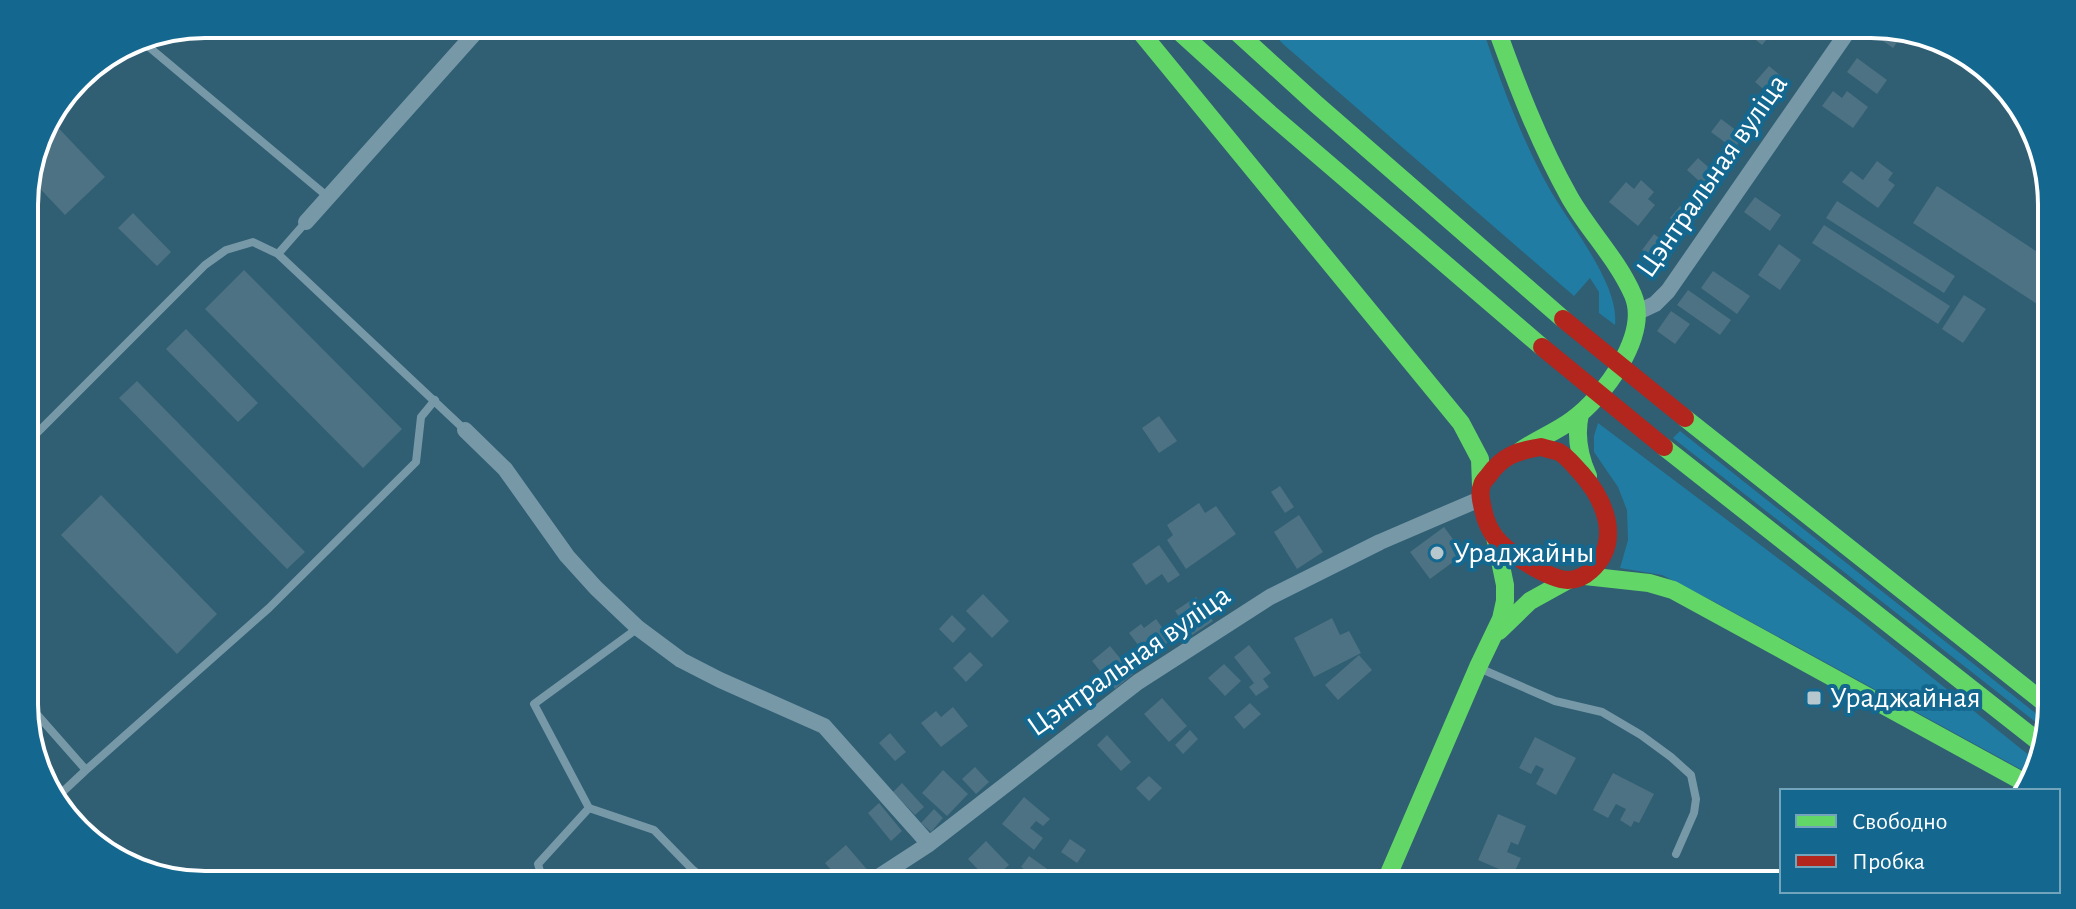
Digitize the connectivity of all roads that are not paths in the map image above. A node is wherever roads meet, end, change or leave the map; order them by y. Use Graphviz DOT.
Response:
graph roads {
  1 [pos="470,38"];
  2 [pos="1145,38"];
  3 [pos="1186,38"];
  4 [pos="1243,38"];
  5 [pos="1500,38"];
  6 [pos="1843,38"];
  7 [pos="150,48"];
  8 [pos="328,197"];
  9 [pos="306,222"];
  10 [pos="278,254"];
  11 [pos="1638,312"];
  12 [pos="435,400"];
  13 [pos="1580,414"];
  14 [pos="465,430"];
  15 [pos="38,432"];
  16 [pos="1520,451"];
  17 [pos="1594,488"];
  18 [pos="1480,492"];
  19 [pos="1495,537"];
  20 [pos="1576,578"];
  21 [pos="638,628"];
  22 [pos="1495,635"];
  23 [pos="1478,667"];
  24 [pos="2038,698"];
  25 [pos="39,716"];
  26 [pos="2035,739"];
  27 [pos="86,770"];
  28 [pos="2020,780"];
  29 [pos="63,792"];
  30 [pos="589,808"];
  31 [pos="929,844"];
  32 [pos="1676,854"];
  33 [pos="540,871"];
  34 [pos="694,871"];
  35 [pos="888,871"];
  36 [pos="1390,871"];
  1 -- 8 [label="street"];
  2 -- 18 [label="main road"];
  3 -- 26 [label="main road, bridge"];
  4 -- 24 [label="main road, bridge"];
  5 -- 11 [label="main road"];
  6 -- 11 [label="street, Цэнтральная вуліца"];
  7 -- 8 [label="lane"];
  8 -- 9 [label="street"];
  9 -- 10 [label="lane"];
  10 -- 12 [label="lane"];
  10 -- 15 [label="lane"];
  11 -- 13 [label="main road"];
  12 -- 14 [label="lane"];
  12 -- 27 [label="lane"];
  13 -- 16 [label="main road"];
  13 -- 17 [label="main road"];
  14 -- 21 [label="street"];
  16 -- 17 [label="main road"];
  16 -- 18 [label="main road"];
  17 -- 20 [label="main road"];
  18 -- 19 [label="main road"];
  18 -- 31 [label="street, Цэнтральная вуліца"];
  19 -- 20 [label="main road"];
  19 -- 22 [label="main road"];
  20 -- 22 [label="main road"];
  20 -- 28 [label="main road"];
  21 -- 30 [label="lane"];
  21 -- 31 [label="street"];
  22 -- 23 [label="main road"];
  23 -- 32 [label="lane"];
  23 -- 36 [label="main road"];
  25 -- 27 [label="lane"];
  27 -- 29 [label="lane"];
  30 -- 33 [label="lane"];
  30 -- 34 [label="lane"];
  31 -- 35 [label="street, Цэнтральная вуліца"];
}
